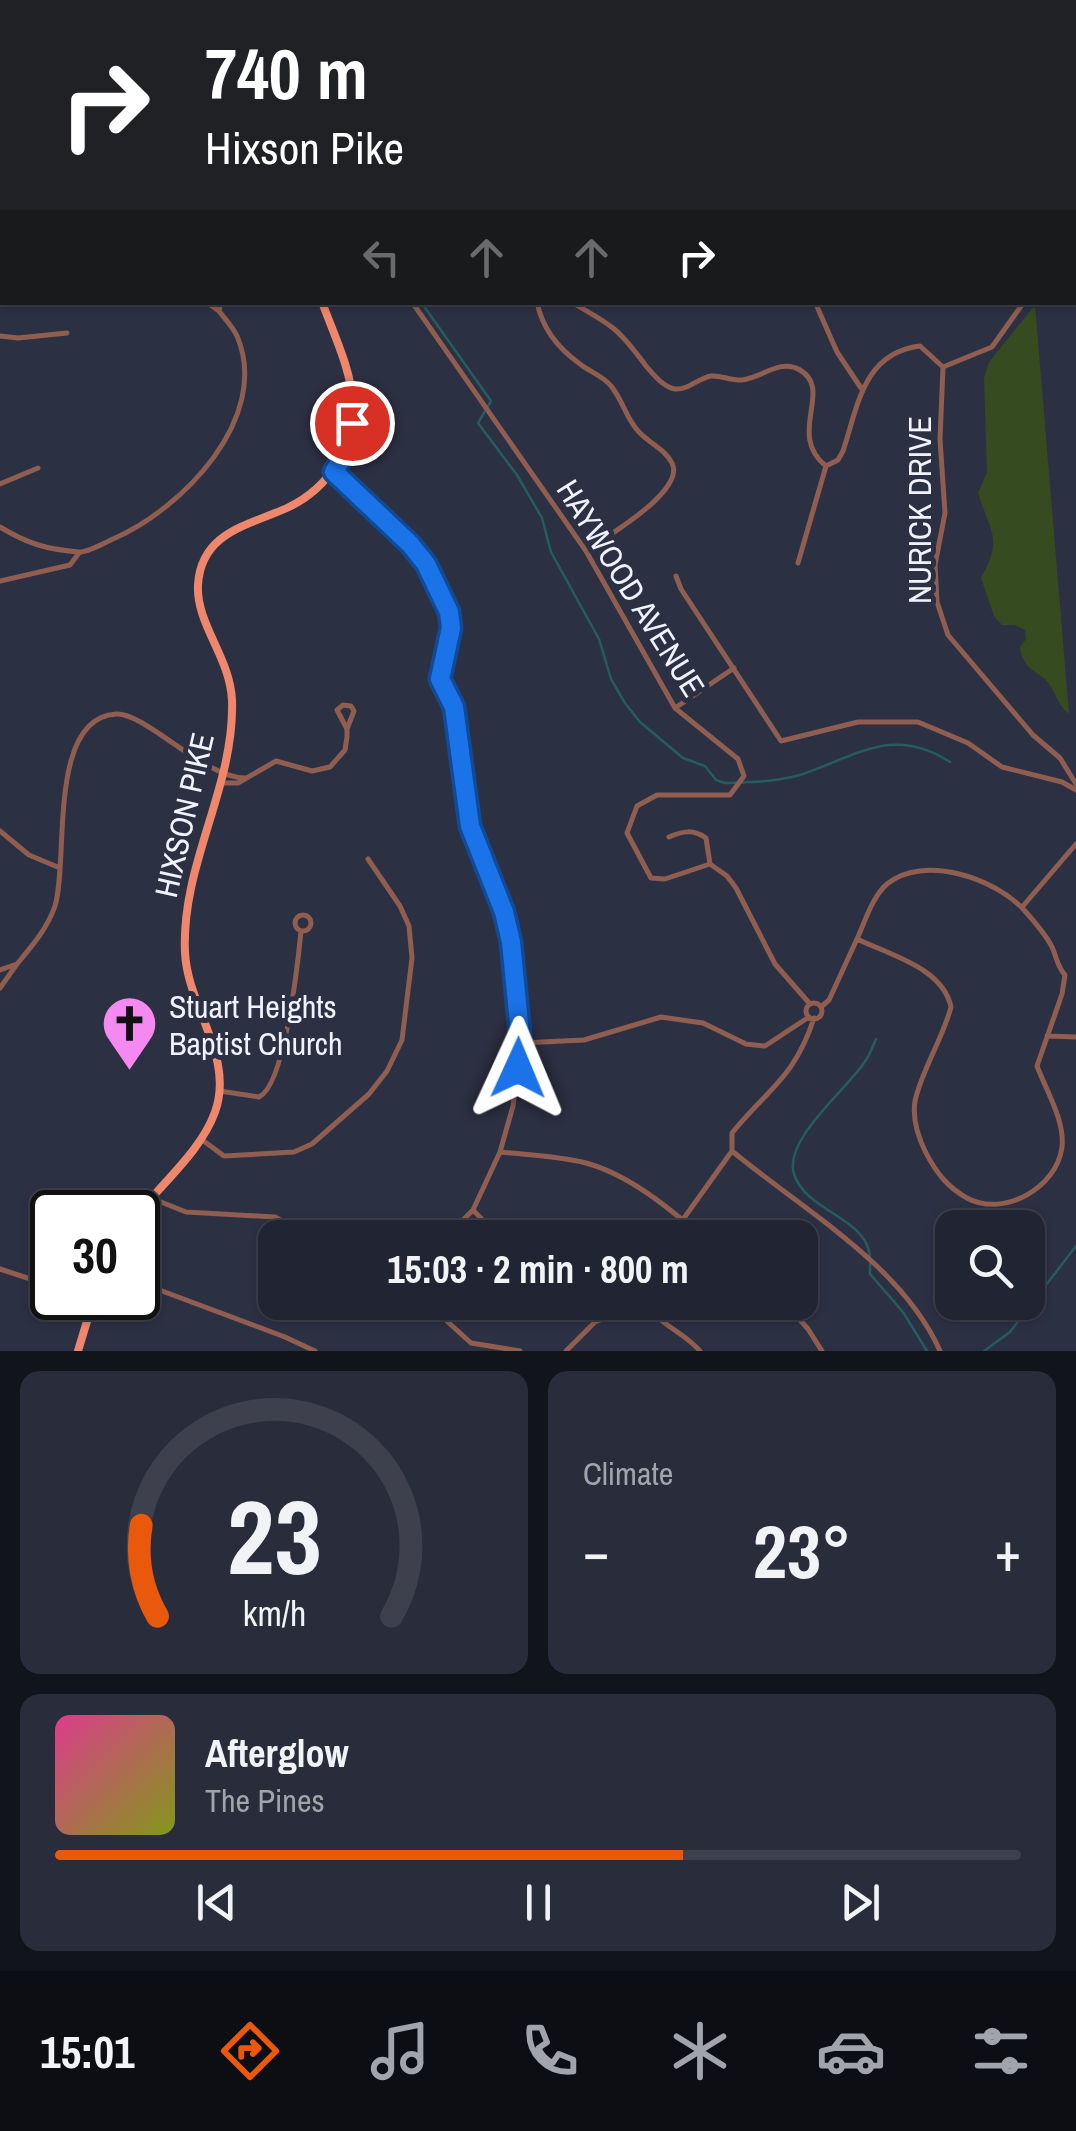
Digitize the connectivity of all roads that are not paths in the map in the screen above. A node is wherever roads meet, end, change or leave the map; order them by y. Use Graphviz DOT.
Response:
graph roads {
  1 [pos="210,305"];
  2 [pos="220,305"];
  3 [pos="323,305"];
  4 [pos="414,305"];
  5 [pos="538,305"];
  6 [pos="577,305"];
  7 [pos="816,305"];
  8 [pos="1022,305"];
  9 [pos="219,311"];
  10 [pos="66,332"];
  11 [pos="0,336"];
  12 [pos="942,367"];
  13 [pos="861,388"];
  14 [pos="826,466"];
  15 [pos="38,468"];
  16 [pos="334,472"];
  17 [pos="0,484"];
  18 [pos="0,527"];
  19 [pos="586,551"];
  20 [pos="79,553"];
  21 [pos="798,563"];
  22 [pos="676,576"];
  23 [pos="0,581"];
  24 [pos="734,668"];
  25 [pos="674,708"];
  26 [pos="347,728"];
  27 [pos="223,772"];
  28 [pos="246,778"];
  29 [pos="220,782"];
  30 [pos="1076,787"];
  31 [pos="0,831"];
  32 [pos="669,837"];
  33 [pos="1076,844"];
  34 [pos="368,859"];
  35 [pos="710,864"];
  36 [pos="60,868"];
  37 [pos="1022,907"];
  38 [pos="301,932"];
  39 [pos="857,939"];
  40 [pos="18,964"];
  41 [pos="0,970"];
  42 [pos="0,988"];
  43 [pos="810,1004"];
  44 [pos="820,1007"];
  45 [pos="812,1018"];
  46 [pos="1046,1036"];
  47 [pos="1076,1037"];
  48 [pos="521,1044"];
  49 [pos="220,1091"];
  50 [pos="201,1138"];
  51 [pos="732,1151"];
  52 [pos="500,1152"];
  53 [pos="157,1190"];
  54 [pos="160,1202"];
  55 [pos="473,1210"];
  56 [pos="684,1218"];
  57 [pos="279,1220"];
  58 [pos="463,1220"];
  59 [pos="483,1220"];
  60 [pos="0,1270"];
  61 [pos="30,1279"];
  62 [pos="160,1290"];
  63 [pos="88,1320"];
  64 [pos="446,1320"];
  65 [pos="600,1320"];
  66 [pos="659,1320"];
  67 [pos="800,1320"];
  68 [pos="472,1343"];
  69 [pos="79,1351"];
  70 [pos="315,1351"];
  71 [pos="467,1351"];
  72 [pos="520,1351"];
  73 [pos="566,1351"];
  74 [pos="700,1351"];
  75 [pos="822,1351"];
  76 [pos="940,1351"];
  1 -- 9 [label="street"];
  2 -- 9 [label="street"];
  3 -- 16 [label="main road"];
  4 -- 19 [label="street, HAYWOOD AVENUE"];
  5 -- 19 [label="street"];
  6 -- 14 [label="street"];
  7 -- 13 [label="street"];
  8 -- 12 [label="street"];
  9 -- 20 [label="street"];
  10 -- 11 [label="street"];
  12 -- 13 [label="street"];
  12 -- 30 [label="street, NURICK DRIVE"];
  13 -- 14 [label="street"];
  14 -- 21 [label="street"];
  15 -- 17 [label="street"];
  16 -- 27 [label="main road, HIXSON PIKE"];
  16 -- 48 [label="street"];
  18 -- 20 [label="street"];
  19 -- 25 [label="street, HAYWOOD AVENUE"];
  20 -- 23 [label="street"];
  22 -- 24 [label="street"];
  24 -- 25 [label="street"];
  24 -- 30 [label="street"];
  25 -- 35 [label="street, HAYWOOD AVENUE"];
  26 -- 28 [label="street"];
  27 -- 28 [label="street"];
  27 -- 29 [label="main road, HIXSON PIKE"];
  27 -- 36 [label="street"];
  28 -- 29 [label="street"];
  29 -- 49 [label="main road, HIXSON PIKE"];
  31 -- 36 [label="street"];
  32 -- 35 [label="street"];
  33 -- 37 [label="street"];
  34 -- 50 [label="street"];
  35 -- 43 [label="street"];
  36 -- 40 [label="street"];
  37 -- 39 [label="street"];
  37 -- 46 [label="street"];
  38 -- 49 [label="street"];
  39 -- 44 [label="street"];
  39 -- 46 [label="street"];
  40 -- 41 [label="street"];
  40 -- 42 [label="street"];
  43 -- 44 [label="street"];
  43 -- 45 [label="street"];
  44 -- 45 [label="street"];
  45 -- 48 [label="street"];
  45 -- 51 [label="street"];
  46 -- 47 [label="street"];
  48 -- 52 [label="street"];
  49 -- 50 [label="main road"];
  50 -- 53 [label="main road"];
  51 -- 56 [label="street"];
  51 -- 76 [label="street"];
  52 -- 55 [label="street"];
  52 -- 56 [label="street"];
  54 -- 57 [label="street"];
  55 -- 58 [label="street"];
  55 -- 59 [label="street"];
  60 -- 61 [label="street"];
  62 -- 70 [label="street"];
  63 -- 69 [label="main road"];
  64 -- 68 [label="street"];
  65 -- 73 [label="street"];
  66 -- 74 [label="street"];
  67 -- 75 [label="street"];
  68 -- 71 [label="street"];
  68 -- 72 [label="street"];
}
